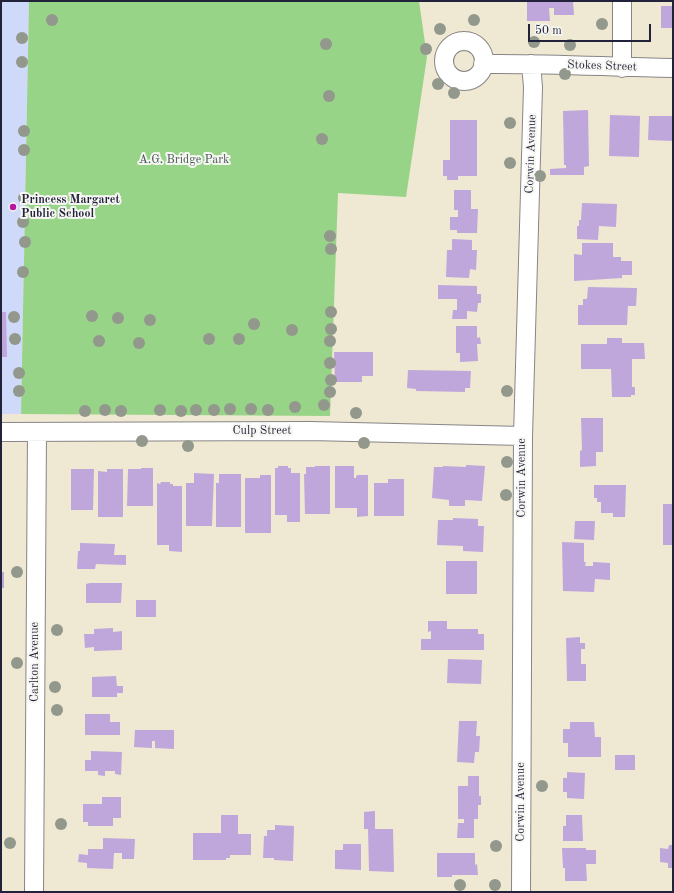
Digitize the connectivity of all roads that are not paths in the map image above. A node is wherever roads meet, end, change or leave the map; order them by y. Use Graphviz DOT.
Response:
graph roads {
  1 [pos="622,1"];
  2 [pos="483,64"];
  3 [pos="531,64"];
  4 [pos="622,68"];
  5 [pos="673,68"];
  6 [pos="1,432"];
  7 [pos="37,432"];
  8 [pos="523,436"];
  9 [pos="34,892"];
  10 [pos="521,892"];
  1 -- 4 [label="street"];
  2 -- 3 [label="street, Stokes Street"];
  3 -- 4 [label="street, Stokes Street"];
  3 -- 8 [label="street, Corwin Avenue"];
  4 -- 5 [label="street, Stokes Street"];
  6 -- 7 [label="street, Culp Street"];
  7 -- 8 [label="street, Culp Street"];
  7 -- 9 [label="street, Carlton Avenue"];
  8 -- 10 [label="street, Corwin Avenue"];
}
